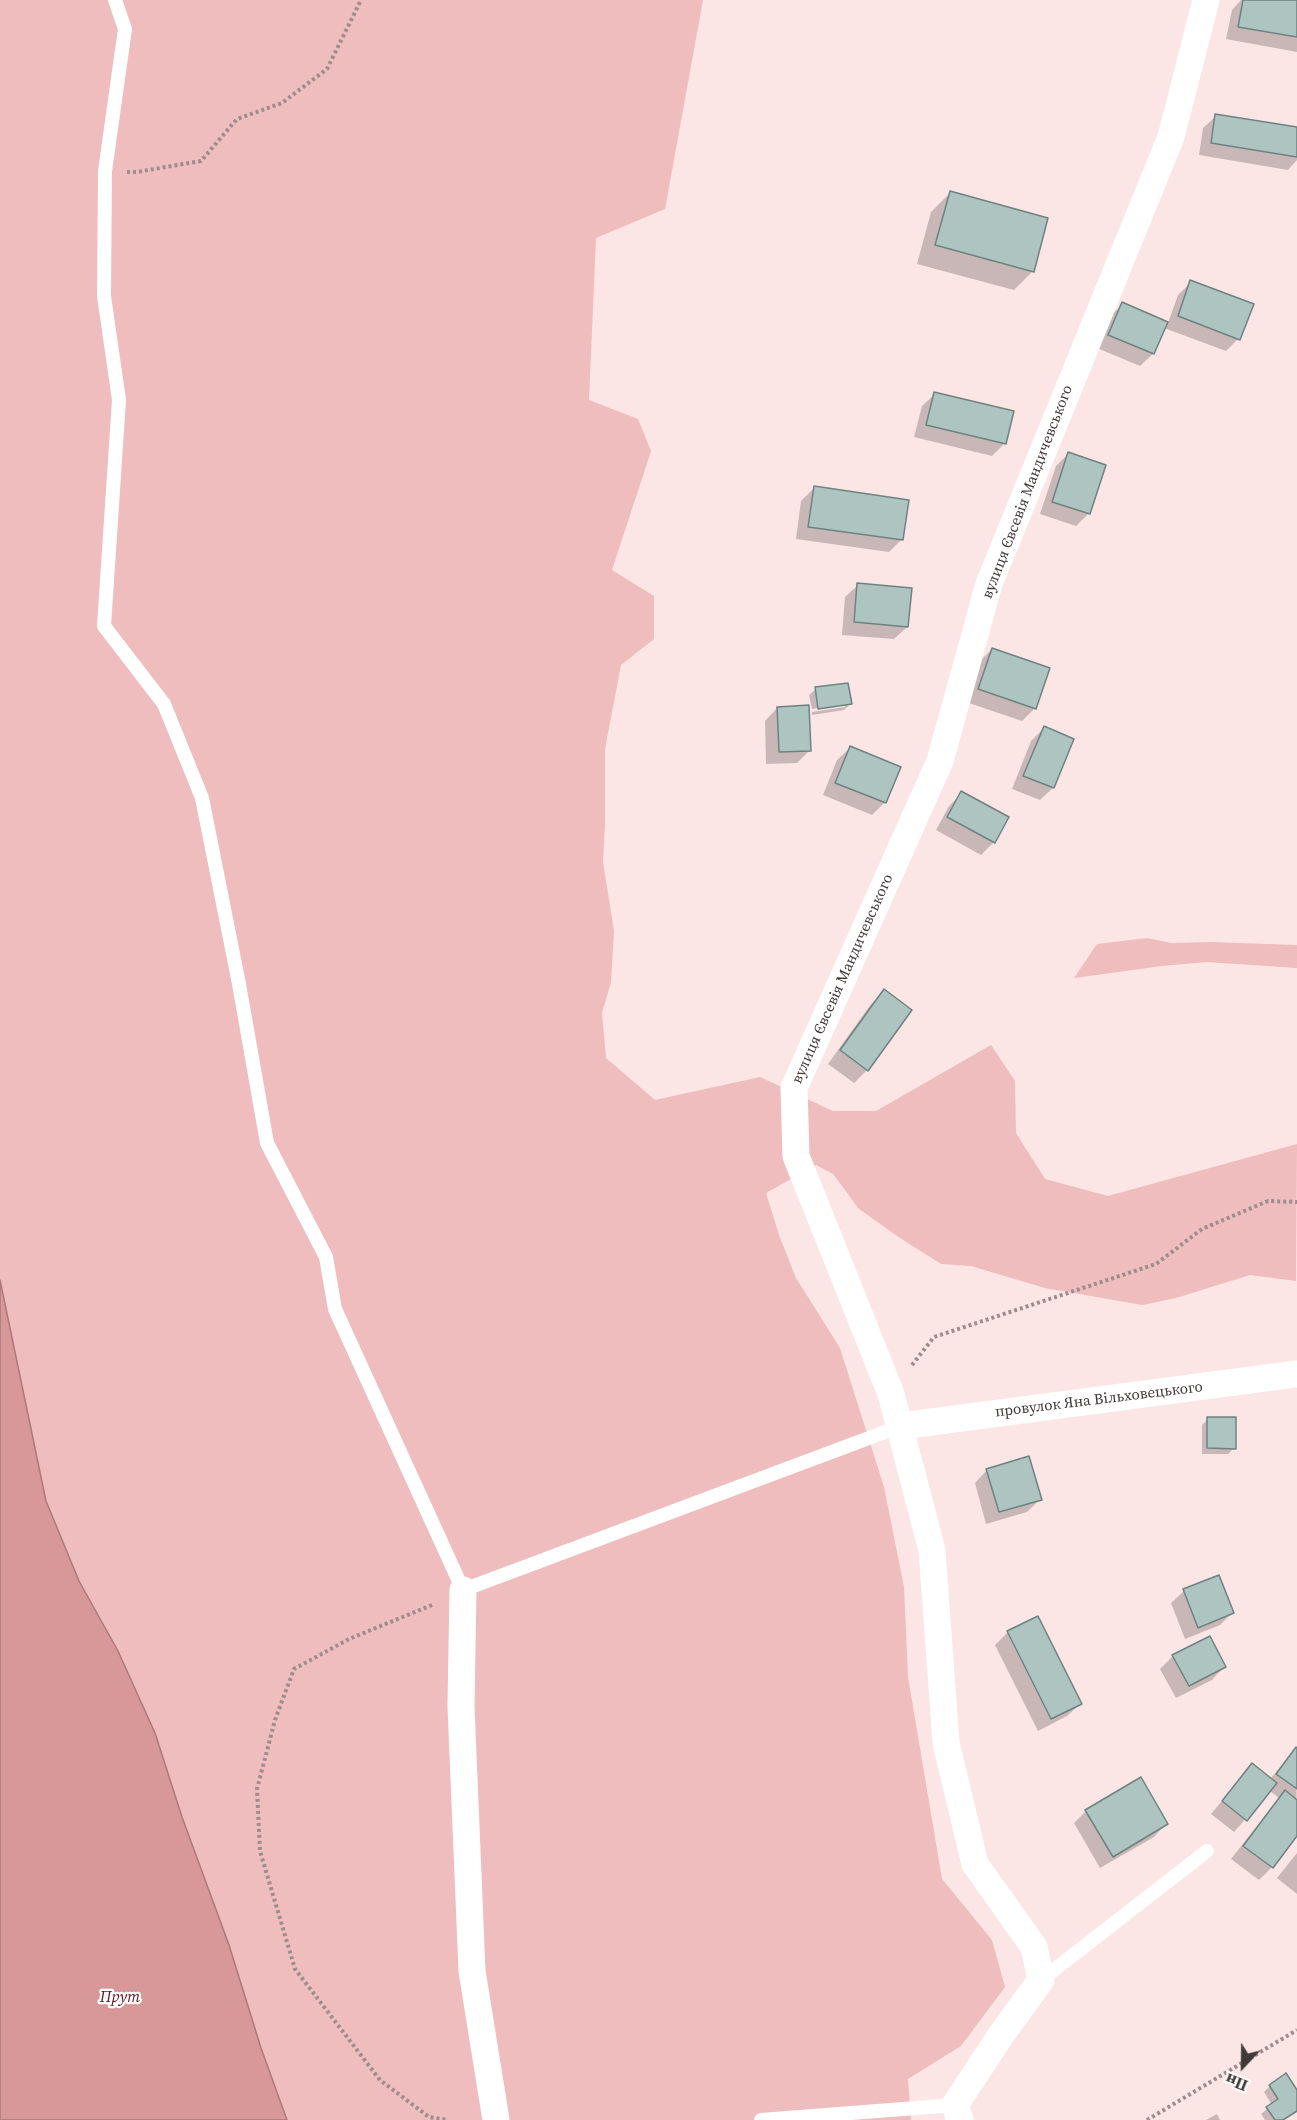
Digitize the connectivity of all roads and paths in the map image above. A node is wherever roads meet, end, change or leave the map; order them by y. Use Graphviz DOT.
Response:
graph roads {
  1 [pos="115,0"];
  2 [pos="361,0"];
  3 [pos="1206,0"];
  4 [pos="105,171"];
  5 [pos="1297,1202"];
  6 [pos="1297,1374"];
  7 [pos="891,1394"];
  8 [pos="901,1426"];
  9 [pos="463,1590"];
  10 [pos="1208,1851"];
  11 [pos="1041,1980"];
  12 [pos="1297,2030"];
  13 [pos="958,2113"];
  14 [pos="448,2120"];
  15 [pos="496,2120"];
  16 [pos="761,2120"];
  17 [pos="1147,2120"];
  1 -- 4 [label="lane"];
  2 -- 4 [label="path"];
  3 -- 7 [label="street, вулиця Євсевія Мандичевського"];
  4 -- 9 [label="lane"];
  5 -- 7 [label="path"];
  6 -- 8 [label="street, провулок Яна Вільховецького"];
  7 -- 8 [label="street, вулиця Євсевія Мандичевського"];
  8 -- 9 [label="lane"];
  8 -- 11 [label="street, вулиця Євсевія Мандичевського"];
  9 -- 14 [label="path"];
  9 -- 15 [label="street"];
  10 -- 11 [label="lane"];
  11 -- 13 [label="street"];
  12 -- 17 [label="path"];
  13 -- 16 [label="lane"];
}
